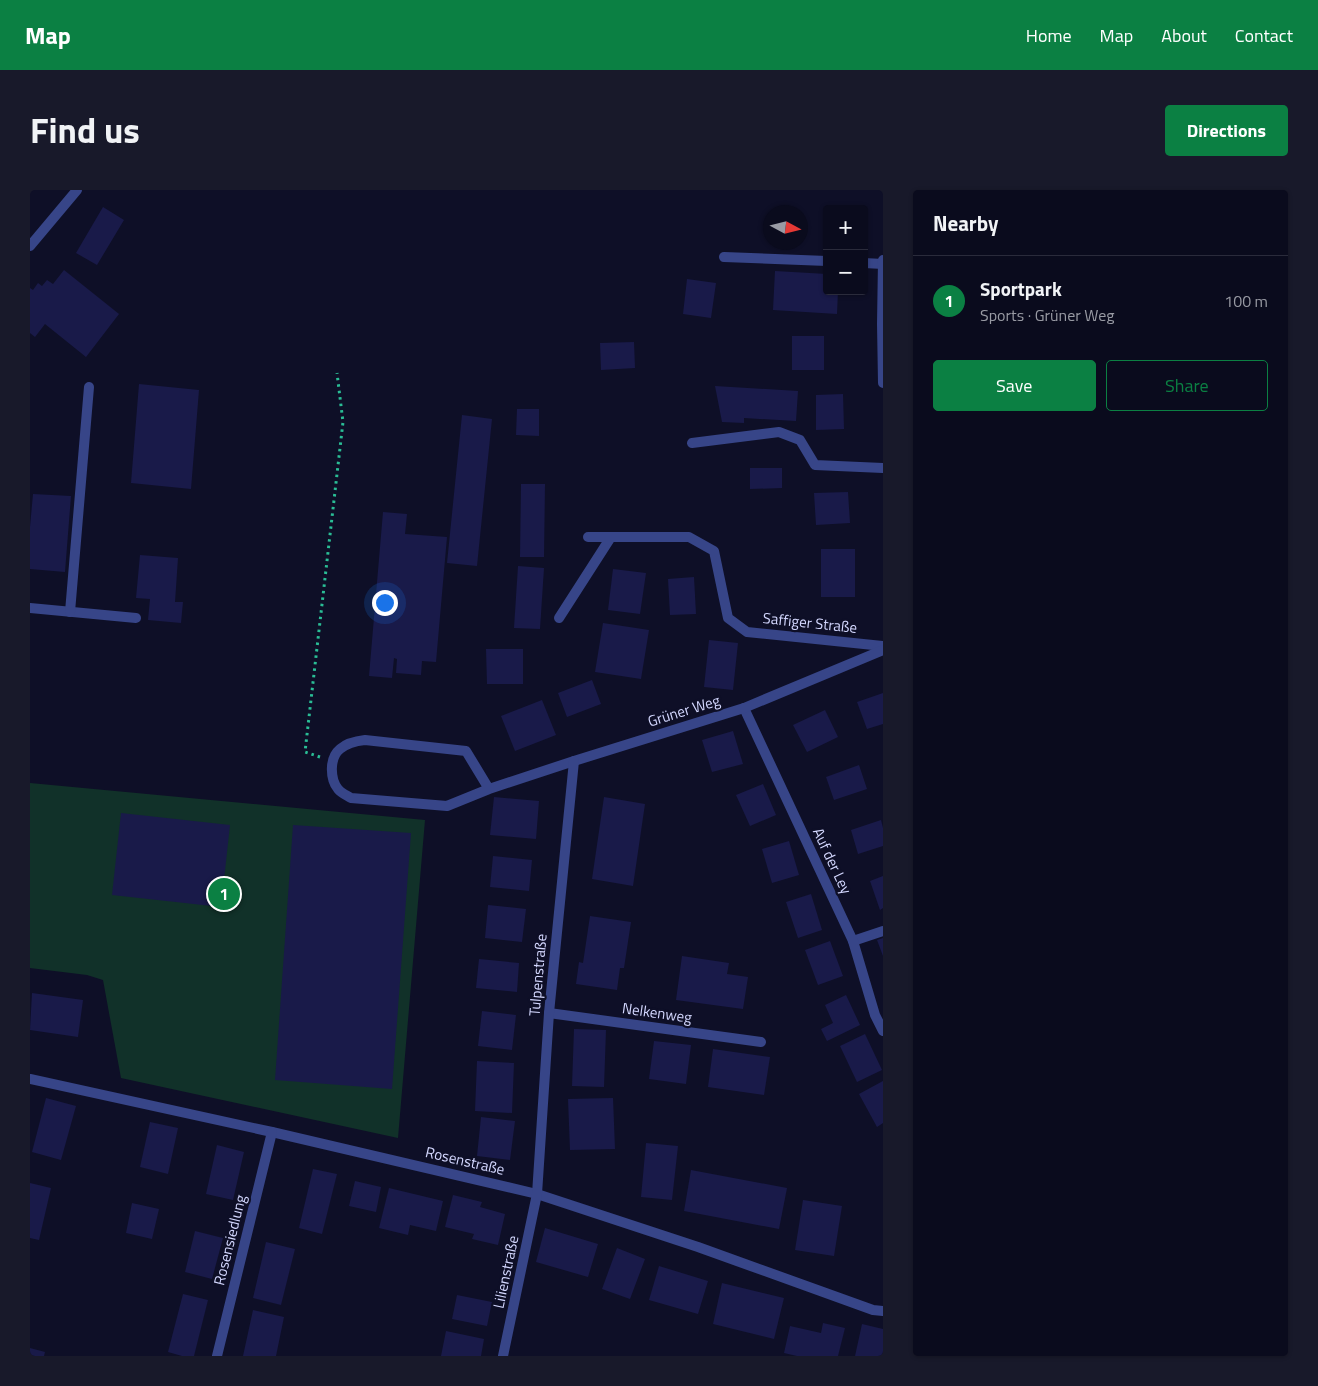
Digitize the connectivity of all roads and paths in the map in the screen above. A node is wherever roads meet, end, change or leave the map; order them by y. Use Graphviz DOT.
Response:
graph roads {
  1 [pos="72,191"];
  2 [pos="30,246"];
  3 [pos="724,257"];
  4 [pos="883,260"];
  5 [pos="823,261"];
  6 [pos="868,263"];
  7 [pos="883,264"];
  8 [pos="337,373"];
  9 [pos="883,383"];
  10 [pos="89,388"];
  11 [pos="692,443"];
  12 [pos="883,468"];
  13 [pos="588,537"];
  14 [pos="611,537"];
  15 [pos="30,608"];
  16 [pos="70,612"];
  17 [pos="136,618"];
  18 [pos="559,618"];
  19 [pos="883,646"];
  20 [pos="883,650"];
  21 [pos="744,708"];
  22 [pos="574,760"];
  23 [pos="332,762"];
  24 [pos="489,789"];
  25 [pos="883,930"];
  26 [pos="853,941"];
  27 [pos="549,1013"];
  28 [pos="883,1031"];
  29 [pos="761,1042"];
  30 [pos="30,1079"];
  31 [pos="272,1132"];
  32 [pos="537,1194"];
  33 [pos="883,1311"];
  34 [pos="216,1356"];
  35 [pos="503,1356"];
  1 -- 2 [label="street"];
  3 -- 5 [label="street"];
  4 -- 7 [label="street"];
  6 -- 7 [label="street"];
  7 -- 9 [label="street"];
  8 -- 23 [label="path"];
  10 -- 16 [label="street"];
  11 -- 12 [label="street"];
  13 -- 14 [label="street, Saffiger Straße"];
  14 -- 18 [label="street"];
  14 -- 19 [label="street, Saffiger Straße"];
  15 -- 16 [label="street"];
  16 -- 17 [label="street"];
  20 -- 21 [label="street, Grüner Weg"];
  21 -- 22 [label="street, Grüner Weg"];
  21 -- 26 [label="street, Auf der Ley"];
  22 -- 24 [label="street, Grüner Weg"];
  22 -- 27 [label="street, Tulpenstraße"];
  23 -- 24 [label="street, Grüner Weg"];
  23 -- 24 [label="street"];
  25 -- 26 [label="street"];
  26 -- 28 [label="street, Auf der Ley"];
  27 -- 29 [label="street, Nelkenweg"];
  27 -- 32 [label="street, Tulpenstraße"];
  30 -- 31 [label="street, Rosenstraße"];
  31 -- 32 [label="street, Rosenstraße"];
  31 -- 34 [label="street, Rosensiedlung"];
  32 -- 33 [label="street, Rosenstraße"];
  32 -- 35 [label="street, Lilienstraße"];
}
